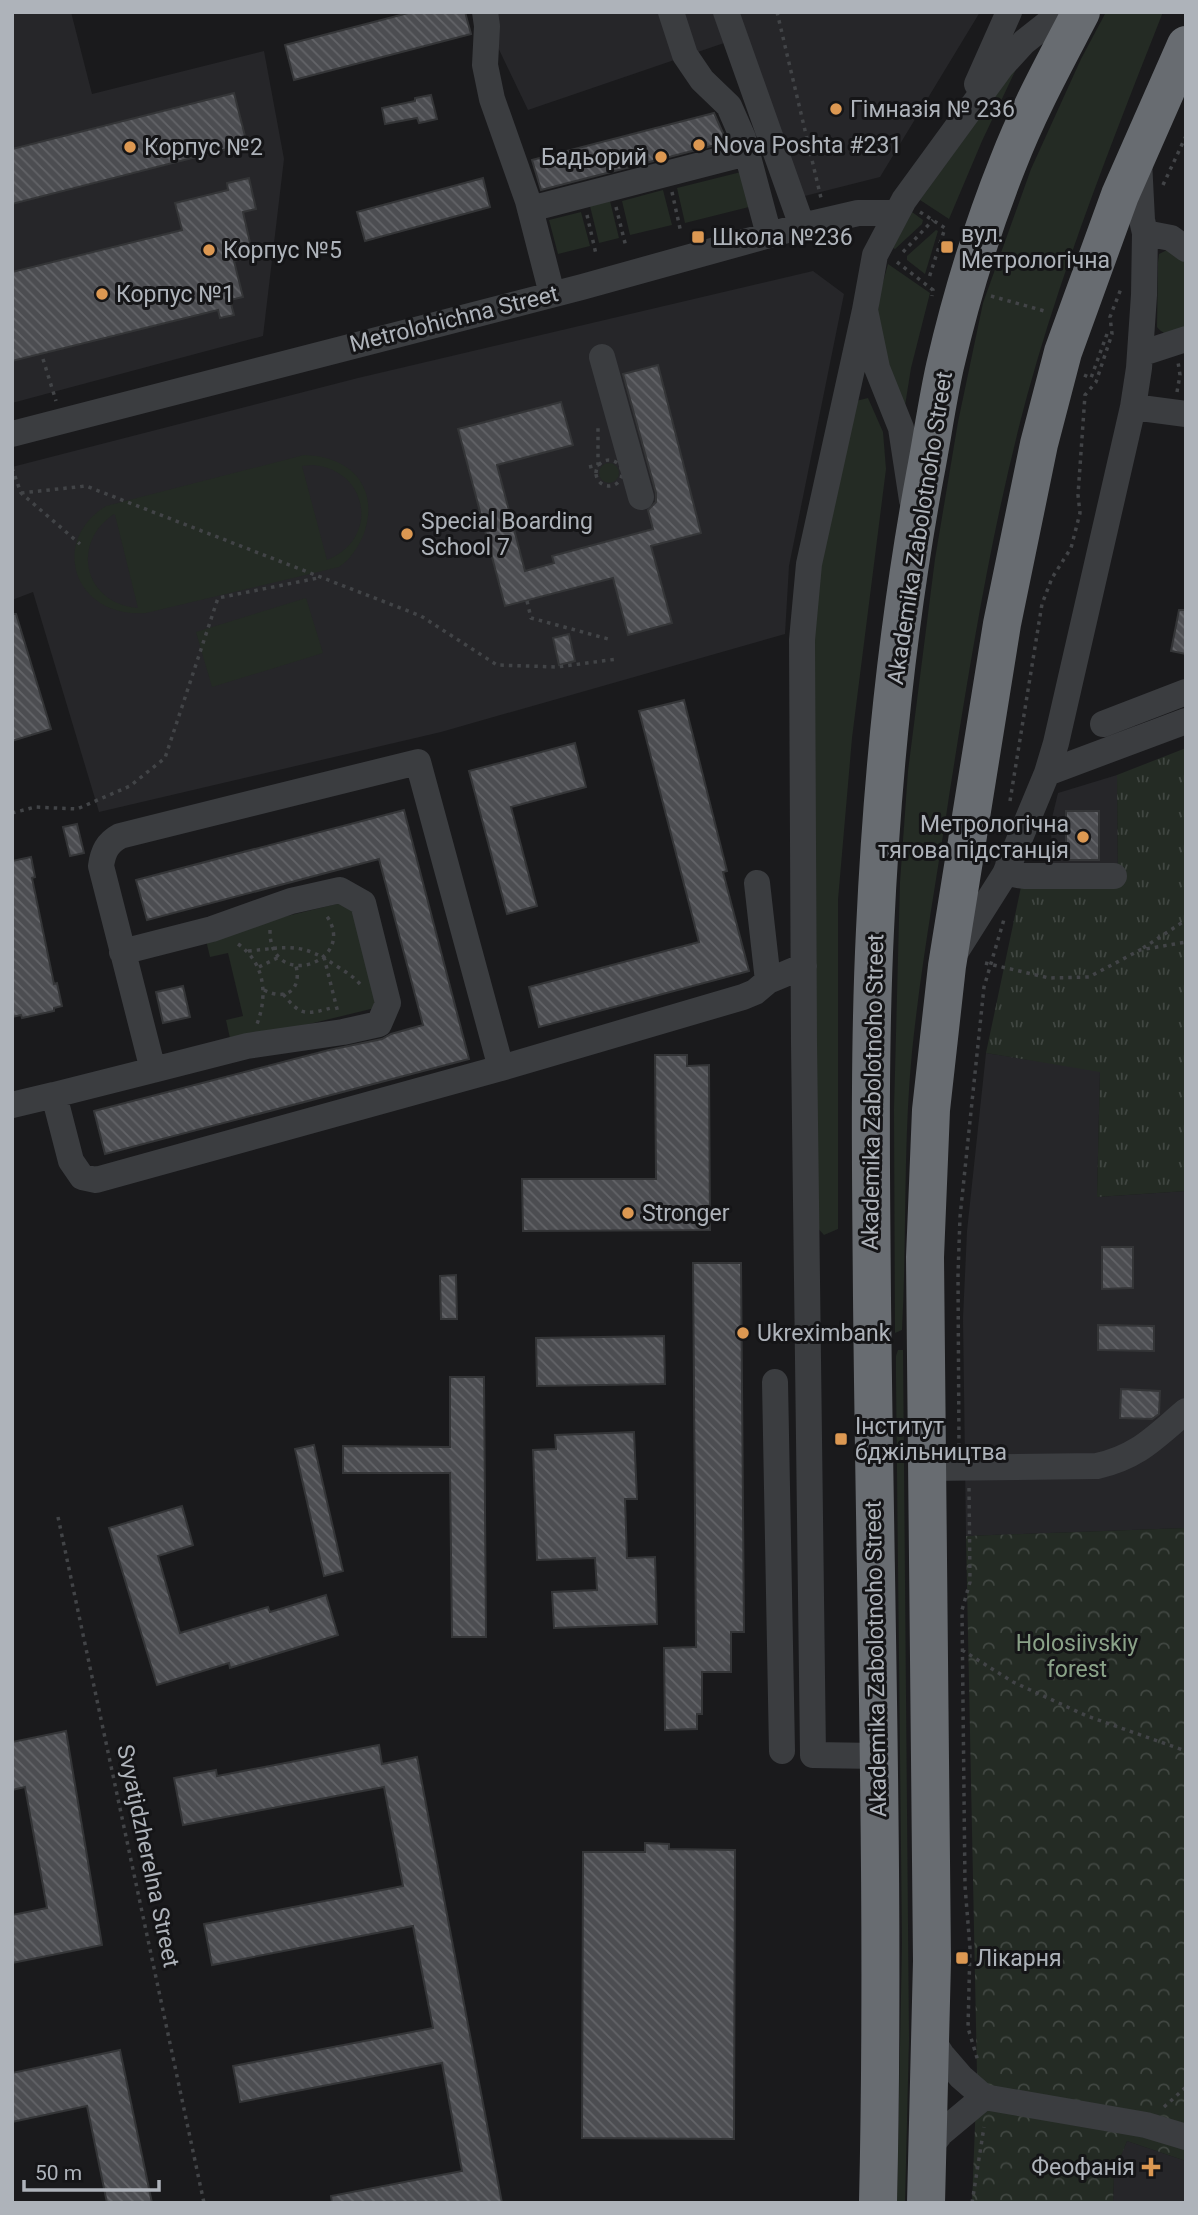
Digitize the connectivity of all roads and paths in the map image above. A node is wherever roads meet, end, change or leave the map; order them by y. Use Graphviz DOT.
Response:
graph roads {
  1 [pos="485,12"];
  2 [pos="671,12"];
  3 [pos="726,12"];
  4 [pos="777,12"];
  5 [pos="1009,12"];
  6 [pos="1062,12"];
  7 [pos="1081,12"];
  8 [pos="1186,45"];
  9 [pos="964,117"];
  10 [pos="1186,136"];
  11 [pos="1139,150"];
  12 [pos="747,153"];
  13 [pos="668,173"];
  14 [pos="611,188"];
  15 [pos="583,196"];
  16 [pos="821,198"];
  17 [pos="530,209"];
  18 [pos="906,211"];
  19 [pos="933,220"];
  20 [pos="802,226"];
  21 [pos="1144,230"];
  22 [pos="681,233"];
  23 [pos="769,234"];
  24 [pos="626,247"];
  25 [pos="1186,249"];
  26 [pos="596,254"];
  27 [pos="929,278"];
  28 [pos="1125,279"];
  29 [pos="552,294"];
  30 [pos="989,296"];
  31 [pos="930,303"];
  32 [pos="865,310"];
  33 [pos="1049,313"];
  34 [pos="1107,334"];
  35 [pos="1181,346"];
  36 [pos="1140,354"];
  37 [pos="602,356"];
  38 [pos="43,359"];
  39 [pos="1183,375"];
  40 [pos="1091,378"];
  41 [pos="55,396"];
  42 [pos="889,396"];
  43 [pos="844,398"];
  44 [pos="1181,406"];
  45 [pos="1133,407"];
  46 [pos="595,418"];
  47 [pos="12,434"];
  48 [pos="598,465"];
  49 [pos="589,467"];
  50 [pos="12,468"];
  51 [pos="21,493"];
  52 [pos="641,497"];
  53 [pos="916,526"];
  54 [pos="80,544"];
  55 [pos="322,577"];
  56 [pos="527,601"];
  57 [pos="612,639"];
  58 [pos="617,659"];
  59 [pos="1186,692"];
  60 [pos="1186,721"];
  61 [pos="1103,724"];
  62 [pos="1047,773"];
  63 [pos="12,813"];
  64 [pos="1007,813"];
  65 [pos="1007,870"];
  66 [pos="1114,876"];
  67 [pos="757,883"];
  68 [pos="296,900"];
  69 [pos="1186,920"];
  70 [pos="212,929"];
  71 [pos="1186,942"];
  72 [pos="273,948"];
  73 [pos="1140,950"];
  74 [pos="248,951"];
  75 [pos="122,952"];
  76 [pos="279,957"];
  77 [pos="324,957"];
  78 [pos="316,963"];
  79 [pos="985,963"];
  80 [pos="991,965"];
  81 [pos="296,966"];
  82 [pos="804,966"];
  83 [pos="947,966"];
  84 [pos="258,967"];
  85 [pos="326,971"];
  86 [pos="768,981"];
  87 [pos="264,990"];
  88 [pos="283,994"];
  89 [pos="336,1007"];
  90 [pos="384,1013"];
  91 [pos="343,1032"];
  92 [pos="247,1046"];
  93 [pos="501,1068"];
  94 [pos="153,1070"];
  95 [pos="54,1095"];
  96 [pos="12,1105"];
  97 [pos="775,1382"];
  98 [pos="1186,1410"];
  99 [pos="925,1468"];
  100 [pos="963,1469"];
  101 [pos="58,1517"];
  102 [pos="955,1645"];
  103 [pos="962,1650"];
  104 [pos="782,1751"];
  105 [pos="1186,1751"];
  106 [pos="878,1756"];
  107 [pos="931,2038"];
  108 [pos="984,2097"];
  109 [pos="1186,2137"];
  110 [pos="927,2151"];
  111 [pos="204,2203"];
  112 [pos="878,2203"];
  113 [pos="926,2203"];
  114 [pos="972,2203"];
  1 -- 17 [label="street"];
  2 -- 12 [label="street"];
  3 -- 20 [label="street"];
  4 -- 16 [label="path"];
  5 -- 9 [label="street"];
  6 -- 9 [label="street"];
  7 -- 53 [label="highway, Akademika Zabolotnoho Street"];
  8 -- 11 [label="highway"];
  9 -- 18 [label="street"];
  10 -- 21 [label="path"];
  11 -- 21 [label="street"];
  11 -- 83 [label="highway"];
  12 -- 13 [label="street"];
  12 -- 23 [label="street"];
  13 -- 14 [label="street"];
  13 -- 22 [label="path"];
  14 -- 15 [label="street"];
  14 -- 24 [label="path"];
  15 -- 17 [label="street"];
  15 -- 26 [label="path"];
  17 -- 29 [label="street"];
  18 -- 19 [label="path"];
  18 -- 20 [label="street, Metrolohichna Street"];
  18 -- 32 [label="street"];
  19 -- 27 [label="path"];
  19 -- 31 [label="path"];
  20 -- 23 [label="street, Metrolohichna Street"];
  21 -- 25 [label="street"];
  21 -- 36 [label="street"];
  23 -- 29 [label="street, Metrolohichna Street"];
  28 -- 64 [label="path"];
  29 -- 47 [label="street, Metrolohichna Street"];
  30 -- 33 [label="path"];
  32 -- 42 [label="street"];
  32 -- 43 [label="street"];
  34 -- 40 [label="path"];
  35 -- 36 [label="street"];
  35 -- 39 [label="path"];
  36 -- 45 [label="street"];
  37 -- 52 [label="street"];
  38 -- 41 [label="path"];
  39 -- 44 [label="path"];
  42 -- 43 [label="street"];
  42 -- 53 [label="street"];
  43 -- 82 [label="street"];
  44 -- 45 [label="street"];
  45 -- 62 [label="street"];
  46 -- 48 [label="path"];
  48 -- 48 [label="path"];
  48 -- 49 [label="path"];
  50 -- 51 [label="path"];
  51 -- 54 [label="path"];
  51 -- 55 [label="path"];
  53 -- 106 [label="highway, Akademika Zabolotnoho Street"];
  55 -- 58 [label="path"];
  55 -- 63 [label="path"];
  56 -- 57 [label="path"];
  59 -- 61 [label="street"];
  60 -- 62 [label="street"];
  62 -- 65 [label="street"];
  65 -- 66 [label="street"];
  65 -- 80 [label="path"];
  65 -- 83 [label="street"];
  67 -- 86 [label="street"];
  68 -- 70 [label="street"];
  68 -- 72 [label="path"];
  68 -- 77 [label="path"];
  68 -- 90 [label="street"];
  69 -- 73 [label="path"];
  70 -- 74 [label="path"];
  70 -- 75 [label="street"];
  71 -- 73 [label="path"];
  72 -- 74 [label="path"];
  72 -- 76 [label="path"];
  72 -- 77 [label="path"];
  73 -- 80 [label="path"];
  74 -- 84 [label="path"];
  75 -- 93 [label="street"];
  75 -- 94 [label="street"];
  76 -- 81 [label="path"];
  76 -- 84 [label="path"];
  77 -- 78 [label="path"];
  77 -- 85 [label="path"];
  77 -- 90 [label="path"];
  78 -- 81 [label="path"];
  78 -- 85 [label="path"];
  79 -- 80 [label="path"];
  80 -- 100 [label="path"];
  81 -- 88 [label="path"];
  82 -- 86 [label="street"];
  82 -- 106 [label="street"];
  83 -- 99 [label="highway"];
  84 -- 87 [label="path"];
  85 -- 89 [label="path"];
  86 -- 93 [label="street"];
  87 -- 88 [label="path"];
  87 -- 92 [label="path"];
  88 -- 89 [label="path"];
  89 -- 91 [label="path"];
  90 -- 91 [label="street"];
  91 -- 92 [label="street"];
  92 -- 94 [label="street"];
  93 -- 95 [label="street"];
  94 -- 95 [label="street"];
  95 -- 96 [label="street"];
  97 -- 104 [label="street"];
  98 -- 100 [label="street"];
  99 -- 100 [label="street"];
  99 -- 107 [label="highway"];
  100 -- 103 [label="path"];
  101 -- 111 [label="path, Svyatjdzherelna Street"];
  102 -- 103 [label="path"];
  103 -- 105 [label="path"];
  103 -- 108 [label="path"];
  106 -- 112 [label="highway, Akademika Zabolotnoho Street"];
  107 -- 108 [label="street"];
  107 -- 110 [label="highway"];
  108 -- 109 [label="street"];
  108 -- 110 [label="street"];
  108 -- 114 [label="path"];
  110 -- 113 [label="highway"];
}
